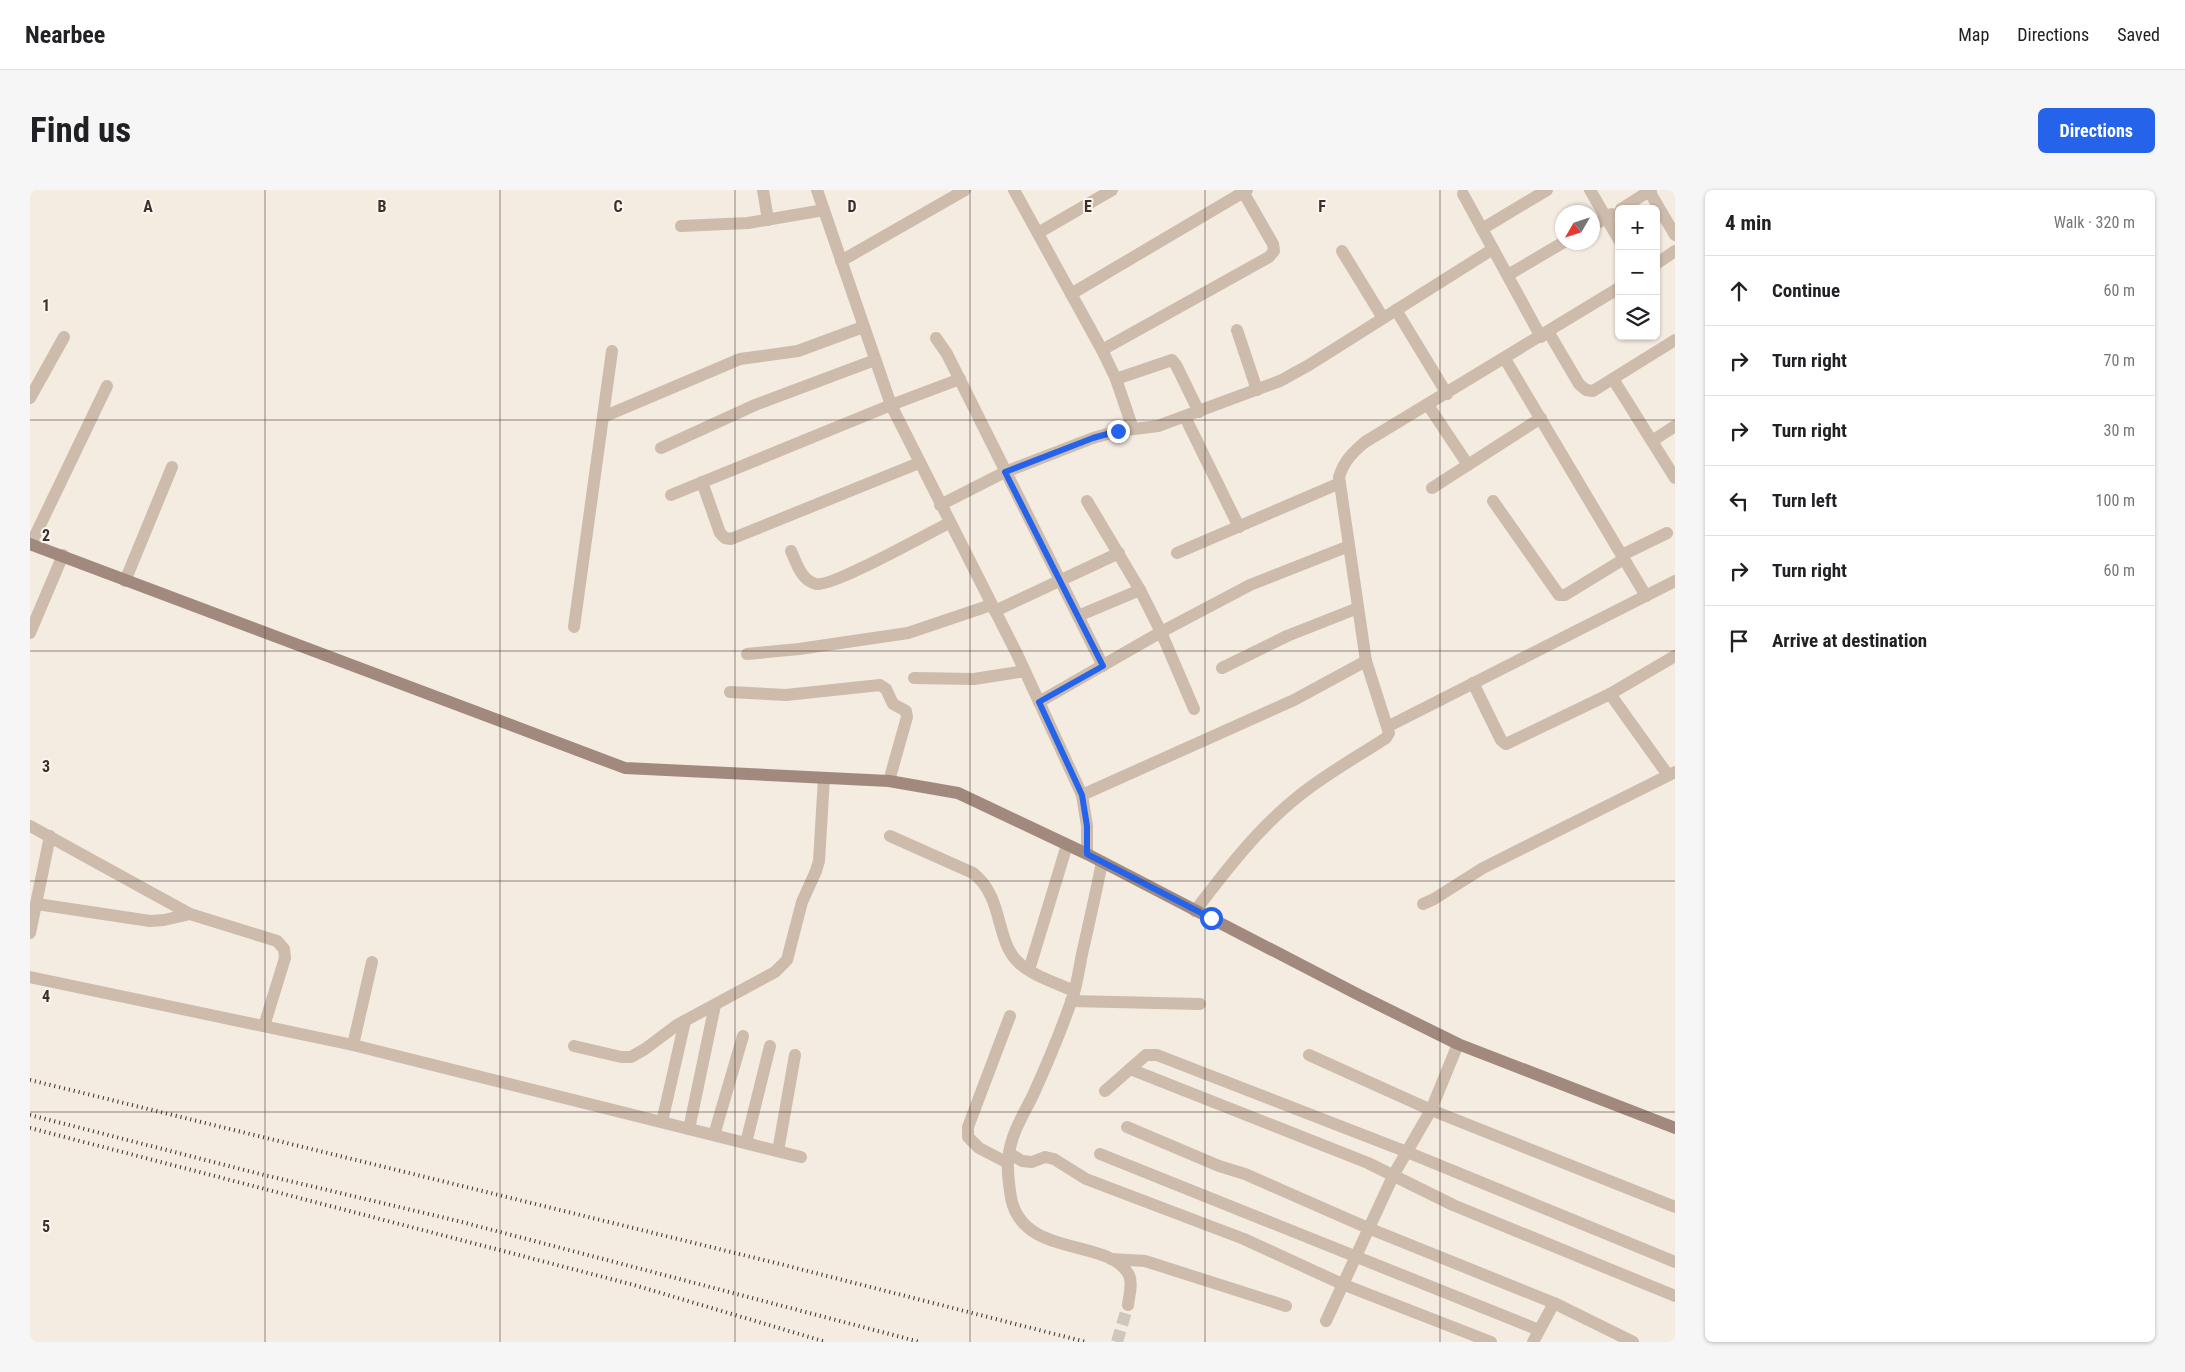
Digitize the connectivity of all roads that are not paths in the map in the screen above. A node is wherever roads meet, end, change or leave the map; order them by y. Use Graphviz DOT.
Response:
graph roads {
  1 [pos="764,190"];
  2 [pos="817,190"];
  3 [pos="965,190"];
  4 [pos="1014,190"];
  5 [pos="1112,190"];
  6 [pos="1548,190"];
  7 [pos="1590,190"];
  8 [pos="1244,191"];
  9 [pos="1650,191"];
  10 [pos="1463,194"];
  11 [pos="1627,205"];
  12 [pos="824,210"];
  13 [pos="1615,212"];
  14 [pos="1606,218"];
  15 [pos="768,220"];
  16 [pos="1600,221"];
  17 [pos="681,226"];
  18 [pos="1482,229"];
  19 [pos="1038,233"];
  20 [pos="1615,233"];
  21 [pos="1675,235"];
  22 [pos="1555,247"];
  23 [pos="1493,249"];
  24 [pos="1342,251"];
  25 [pos="1675,251"];
  26 [pos="841,261"];
  27 [pos="1660,261"];
  28 [pos="1508,276"];
  29 [pos="1615,291"];
  30 [pos="1071,294"];
  31 [pos="1396,310"];
  32 [pos="1383,318"];
  33 [pos="863,327"];
  34 [pos="1237,330"];
  35 [pos="1545,335"];
  36 [pos="64,337"];
  37 [pos="936,338"];
  38 [pos="1675,340"];
  39 [pos="612,350"];
  40 [pos="1102,350"];
  41 [pos="1505,359"];
  42 [pos="875,360"];
  43 [pos="960,379"];
  44 [pos="1613,379"];
  45 [pos="1116,380"];
  46 [pos="107,386"];
  47 [pos="1257,390"];
  48 [pos="1447,394"];
  49 [pos="30,398"];
  50 [pos="891,405"];
  51 [pos="1428,405"];
  52 [pos="1199,412"];
  53 [pos="603,417"];
  54 [pos="1185,417"];
  55 [pos="1541,418"];
  56 [pos="1675,426"];
  57 [pos="1133,430"];
  58 [pos="1652,441"];
  59 [pos="661,448"];
  60 [pos="919,463"];
  61 [pos="1468,465"];
  62 [pos="172,467"];
  63 [pos="1005,472"];
  64 [pos="1675,478"];
  65 [pos="702,482"];
  66 [pos="1340,483"];
  67 [pos="1432,488"];
  68 [pos="671,495"];
  69 [pos="1087,501"];
  70 [pos="1493,501"];
  71 [pos="940,505"];
  72 [pos="949,523"];
  73 [pos="1239,527"];
  74 [pos="1667,533"];
  75 [pos="31,544"];
  76 [pos="1349,546"];
  77 [pos="792,551"];
  78 [pos="1118,552"];
  79 [pos="1177,553"];
  80 [pos="63,555"];
  81 [pos="1623,557"];
  82 [pos="1060,580"];
  83 [pos="124,581"];
  84 [pos="1675,581"];
  85 [pos="1140,590"];
  86 [pos="1646,596"];
  87 [pos="993,608"];
  88 [pos="1358,608"];
  89 [pos="1078,616"];
  90 [pos="574,627"];
  91 [pos="1161,632"];
  92 [pos="30,633"];
  93 [pos="747,654"];
  94 [pos="1675,656"];
  95 [pos="1366,661"];
  96 [pos="1103,666"];
  97 [pos="1222,668"];
  98 [pos="1025,671"];
  99 [pos="914,678"];
  100 [pos="1473,683"];
  101 [pos="730,692"];
  102 [pos="1610,694"];
  103 [pos="1039,702"];
  104 [pos="1194,708"];
  105 [pos="1389,726"];
  106 [pos="1672,774"];
  107 [pos="824,778"];
  108 [pos="889,781"];
  109 [pos="1082,795"];
  110 [pos="30,826"];
  111 [pos="50,836"];
  112 [pos="890,836"];
  113 [pos="1067,844"];
  114 [pos="1087,854"];
  115 [pos="1102,862"];
  116 [pos="38,904"];
  117 [pos="1423,904"];
  118 [pos="1195,911"];
  119 [pos="190,914"];
  120 [pos="30,933"];
  121 [pos="372,962"];
  122 [pos="1029,970"];
  123 [pos="30,977"];
  124 [pos="1073,996"];
  125 [pos="1200,1004"];
  126 [pos="715,1005"];
  127 [pos="1010,1016"];
  128 [pos="685,1021"];
  129 [pos="264,1026"];
  130 [pos="743,1036"];
  131 [pos="353,1044"];
  132 [pos="1458,1044"];
  133 [pos="574,1046"];
  134 [pos="770,1046"];
  135 [pos="795,1054"];
  136 [pos="1309,1055"];
  137 [pos="1130,1069"];
  138 [pos="1105,1091"];
  139 [pos="1431,1110"];
  140 [pos="662,1122"];
  141 [pos="1674,1125"];
  142 [pos="1127,1127"];
  143 [pos="689,1129"];
  144 [pos="714,1135"];
  145 [pos="746,1143"];
  146 [pos="778,1151"];
  147 [pos="1407,1152"];
  148 [pos="1100,1154"];
  149 [pos="801,1157"];
  150 [pos="1008,1162"];
  151 [pos="1394,1174"];
  152 [pos="1675,1207"];
  153 [pos="1368,1228"];
  154 [pos="1355,1257"];
  155 [pos="1111,1260"];
  156 [pos="1675,1262"];
  157 [pos="1342,1284"];
  158 [pos="1675,1296"];
  159 [pos="1554,1303"];
  160 [pos="1128,1305"];
  161 [pos="1286,1306"];
  162 [pos="1326,1321"];
  163 [pos="1539,1330"];
  164 [pos="1491,1342"];
  165 [pos="1532,1342"];
  166 [pos="1634,1342"];
  1 -- 15 [label="street"];
  2 -- 12 [label="street"];
  3 -- 26 [label="street"];
  4 -- 19 [label="street"];
  5 -- 19 [label="street"];
  6 -- 18 [label="street"];
  7 -- 14 [label="street"];
  8 -- 30 [label="street"];
  8 -- 40 [label="street"];
  9 -- 11 [label="street"];
  9 -- 21 [label="street"];
  10 -- 18 [label="street"];
  12 -- 15 [label="street"];
  12 -- 26 [label="street"];
  13 -- 14 [label="street"];
  14 -- 16 [label="street"];
  14 -- 20 [label="street"];
  15 -- 17 [label="street"];
  18 -- 23 [label="street"];
  19 -- 30 [label="street"];
  22 -- 28 [label="street"];
  23 -- 28 [label="street"];
  23 -- 31 [label="street"];
  24 -- 32 [label="street"];
  25 -- 27 [label="street"];
  26 -- 33 [label="street"];
  28 -- 35 [label="street"];
  29 -- 35 [label="street"];
  30 -- 40 [label="street"];
  31 -- 32 [label="street"];
  31 -- 48 [label="street"];
  32 -- 47 [label="street"];
  33 -- 42 [label="street"];
  33 -- 53 [label="street"];
  34 -- 47 [label="street"];
  35 -- 41 [label="street"];
  35 -- 44 [label="street"];
  36 -- 49 [label="street"];
  37 -- 43 [label="street"];
  38 -- 44 [label="street"];
  39 -- 53 [label="street"];
  40 -- 45 [label="street"];
  41 -- 48 [label="street"];
  41 -- 55 [label="street"];
  42 -- 50 [label="street"];
  42 -- 59 [label="street"];
  43 -- 50 [label="street"];
  43 -- 63 [label="street"];
  44 -- 58 [label="street"];
  45 -- 52 [label="street"];
  45 -- 57 [label="street"];
  46 -- 75 [label="street"];
  47 -- 52 [label="street"];
  48 -- 51 [label="street"];
  50 -- 60 [label="street"];
  50 -- 65 [label="street"];
  51 -- 61 [label="street"];
  51 -- 66 [label="street"];
  52 -- 54 [label="street"];
  53 -- 90 [label="street"];
  54 -- 57 [label="street"];
  54 -- 73 [label="street"];
  55 -- 61 [label="street"];
  55 -- 81 [label="street"];
  56 -- 58 [label="street"];
  57 -- 63 [label="street"];
  58 -- 64 [label="street"];
  60 -- 65 [label="street"];
  60 -- 71 [label="street"];
  61 -- 67 [label="street"];
  62 -- 83 [label="street"];
  63 -- 71 [label="street"];
  63 -- 82 [label="street"];
  65 -- 68 [label="street"];
  66 -- 73 [label="street"];
  66 -- 76 [label="street"];
  69 -- 78 [label="street"];
  70 -- 81 [label="street"];
  71 -- 72 [label="street"];
  72 -- 77 [label="street"];
  72 -- 87 [label="street"];
  73 -- 79 [label="street"];
  74 -- 81 [label="street"];
  75 -- 80 [label="main road"];
  76 -- 88 [label="street"];
  76 -- 91 [label="street"];
  78 -- 82 [label="street"];
  78 -- 85 [label="street"];
  80 -- 83 [label="main road"];
  80 -- 92 [label="street"];
  81 -- 86 [label="street"];
  82 -- 87 [label="street"];
  82 -- 89 [label="street"];
  83 -- 107 [label="main road"];
  84 -- 86 [label="street"];
  85 -- 89 [label="street"];
  85 -- 91 [label="street"];
  86 -- 100 [label="street"];
  87 -- 93 [label="street"];
  87 -- 98 [label="street"];
  88 -- 95 [label="street"];
  88 -- 97 [label="street"];
  89 -- 96 [label="street"];
  91 -- 96 [label="street"];
  91 -- 104 [label="street"];
  94 -- 102 [label="street"];
  95 -- 105 [label="street"];
  95 -- 109 [label="street"];
  96 -- 103 [label="street"];
  98 -- 99 [label="street"];
  98 -- 103 [label="street"];
  100 -- 102 [label="street"];
  100 -- 105 [label="street"];
  101 -- 108 [label="street"];
  102 -- 106 [label="street"];
  103 -- 109 [label="street"];
  105 -- 118 [label="street"];
  106 -- 117 [label="street"];
  107 -- 108 [label="main road"];
  107 -- 126 [label="street"];
  108 -- 113 [label="main road"];
  109 -- 114 [label="street"];
  110 -- 111 [label="street"];
  111 -- 116 [label="street"];
  111 -- 119 [label="street"];
  112 -- 122 [label="street"];
  113 -- 114 [label="main road"];
  113 -- 122 [label="street"];
  114 -- 115 [label="main road"];
  115 -- 118 [label="main road"];
  115 -- 124 [label="street"];
  116 -- 119 [label="street"];
  116 -- 120 [label="street"];
  118 -- 132 [label="main road"];
  119 -- 129 [label="street"];
  121 -- 131 [label="street"];
  122 -- 124 [label="street"];
  123 -- 129 [label="street"];
  124 -- 125 [label="street"];
  124 -- 150 [label="street"];
  126 -- 128 [label="street"];
  126 -- 143 [label="street"];
  127 -- 150 [label="street"];
  128 -- 133 [label="street"];
  128 -- 140 [label="street"];
  129 -- 131 [label="street"];
  130 -- 144 [label="street"];
  131 -- 140 [label="street"];
  132 -- 139 [label="street"];
  132 -- 141 [label="main road"];
  134 -- 145 [label="street"];
  135 -- 146 [label="street"];
  136 -- 139 [label="street"];
  137 -- 138 [label="street"];
  137 -- 147 [label="street"];
  137 -- 151 [label="street"];
  139 -- 147 [label="street"];
  139 -- 152 [label="street"];
  140 -- 143 [label="street"];
  142 -- 153 [label="street"];
  143 -- 144 [label="street"];
  144 -- 145 [label="street"];
  145 -- 146 [label="street"];
  146 -- 149 [label="street"];
  147 -- 151 [label="street"];
  147 -- 156 [label="street"];
  148 -- 154 [label="street"];
  150 -- 155 [label="street"];
  150 -- 157 [label="street"];
  151 -- 153 [label="street"];
  151 -- 158 [label="street"];
  153 -- 154 [label="street"];
  153 -- 159 [label="street"];
  154 -- 157 [label="street"];
  154 -- 163 [label="street"];
  155 -- 160 [label="street"];
  155 -- 161 [label="street"];
  157 -- 162 [label="street"];
  157 -- 164 [label="street"];
  159 -- 163 [label="street"];
  159 -- 166 [label="street"];
  163 -- 165 [label="street"];
}
